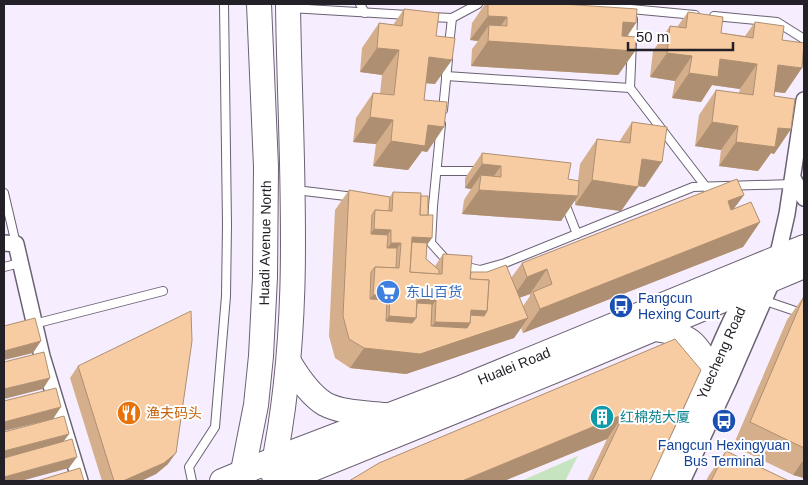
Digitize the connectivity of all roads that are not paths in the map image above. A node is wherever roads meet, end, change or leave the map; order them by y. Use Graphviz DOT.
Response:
graph roads {
  1 [pos="224,4"];
  2 [pos="259,4"];
  3 [pos="360,4"];
  4 [pos="478,4"];
  5 [pos="577,4"];
  6 [pos="288,6"];
  7 [pos="634,9"];
  8 [pos="365,13"];
  9 [pos="700,15"];
  10 [pos="413,16"];
  11 [pos="423,16"];
  12 [pos="710,16"];
  13 [pos="452,18"];
  14 [pos="804,39"];
  15 [pos="446,76"];
  16 [pos="630,88"];
  17 [pos="804,100"];
  18 [pos="437,171"];
  19 [pos="483,171"];
  20 [pos="793,181"];
  21 [pos="706,187"];
  22 [pos="294,189"];
  23 [pos="4,193"];
  24 [pos="561,193"];
  25 [pos="360,197"];
  26 [pos="804,198"];
  27 [pos="424,205"];
  28 [pos="433,206"];
  29 [pos="7,218"];
  30 [pos="577,234"];
  31 [pos="10,244"];
  32 [pos="804,247"];
  33 [pos="20,263"];
  34 [pos="804,266"];
  35 [pos="4,267"];
  36 [pos="766,281"];
  37 [pos="163,291"];
  38 [pos="804,314"];
  39 [pos="30,325"];
  40 [pos="655,329"];
  41 [pos="289,362"];
  42 [pos="712,373"];
  43 [pos="388,415"];
  44 [pos="272,470"];
  45 [pos="75,475"];
  46 [pos="242,477"];
  47 [pos="192,481"];
  48 [pos="222,481"];
  49 [pos="283,481"];
  50 [pos="661,481"];
  51 [pos="679,481"];
  1 -- 47 [label="lane"];
  2 -- 46 [label="main road, Huadi Avenue North"];
  3 -- 8 [label="lane"];
  4 -- 13 [label="lane"];
  5 -- 7 [label="lane"];
  6 -- 8 [label="lane"];
  6 -- 22 [label="main road, Huadi Avenue North"];
  7 -- 9 [label="lane"];
  7 -- 16 [label="lane"];
  8 -- 10 [label="lane"];
  11 -- 13 [label="lane"];
  12 -- 14 [label="lane"];
  13 -- 15 [label="lane"];
  15 -- 16 [label="lane"];
  15 -- 18 [label="lane"];
  16 -- 21 [label="lane"];
  17 -- 20 [label="street"];
  18 -- 19 [label="lane"];
  18 -- 28 [label="lane"];
  20 -- 21 [label="lane"];
  20 -- 26 [label="street"];
  20 -- 36 [label="street"];
  21 -- 30 [label="lane"];
  22 -- 25 [label="lane"];
  22 -- 41 [label="main road, Huadi Avenue North"];
  23 -- 29 [label="lane"];
  24 -- 30 [label="lane"];
  27 -- 28 [label="lane"];
  28 -- 30 [label="lane"];
  29 -- 31 [label="lane"];
  31 -- 33 [label="street"];
  32 -- 36 [label="main road, Hualei Road"];
  33 -- 35 [label="lane"];
  33 -- 39 [label="street"];
  34 -- 36 [label="main road, Hualei Road"];
  36 -- 38 [label="lane"];
  36 -- 40 [label="main road, Hualei Road"];
  36 -- 42 [label="street, Yuecheng Road"];
  36 -- 43 [label="main road, Hualei Road"];
  36 -- 51 [label="street, Yuecheng Road"];
  37 -- 39 [label="lane"];
  39 -- 45 [label="street"];
  40 -- 42 [label="main road"];
  40 -- 49 [label="main road, Hualei Road"];
  41 -- 43 [label="main road"];
  41 -- 44 [label="main road, Huadi Avenue North"];
  42 -- 50 [label="street, Yuecheng Road"];
  43 -- 44 [label="main road, Hualei Road"];
  44 -- 46 [label="main road, Hualei Road"];
  46 -- 48 [label="main road, Hualei Road"];
}
